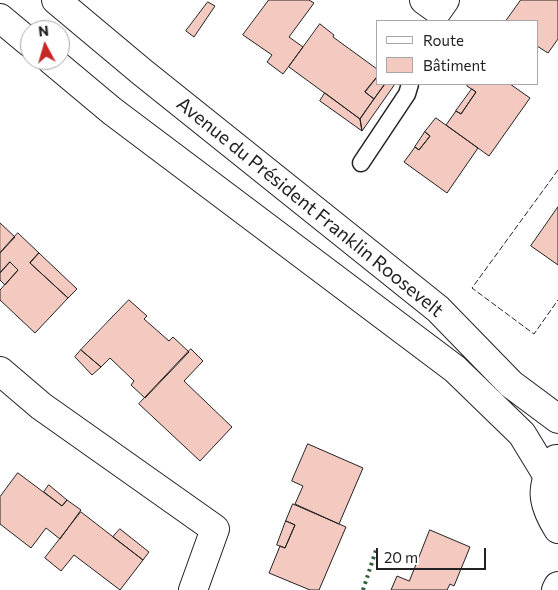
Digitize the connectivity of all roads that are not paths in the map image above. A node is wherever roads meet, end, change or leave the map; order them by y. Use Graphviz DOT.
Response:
graph roads {
  1 [pos="56,0"];
  2 [pos="0,18"];
  3 [pos="20,35"];
  4 [pos="63,70"];
  5 [pos="410,85"];
  6 [pos="360,162"];
  7 [pos="0,371"];
  8 [pos="558,419"];
  9 [pos="552,466"];
  10 [pos="558,529"];
  11 [pos="558,586"];
  12 [pos="193,590"];
  13 [pos="556,590"];
  1 -- 8 [label="main road, Avenue du Président Franklin Roosevelt"];
  2 -- 3 [label="main road"];
  4 -- 9 [label="main road, Avenue du Président Franklin Roosevelt"];
  5 -- 6 [label="lane"];
  7 -- 12 [label="main road"];
  9 -- 10 [label="main road"];
  11 -- 13 [label="main road"];
}
